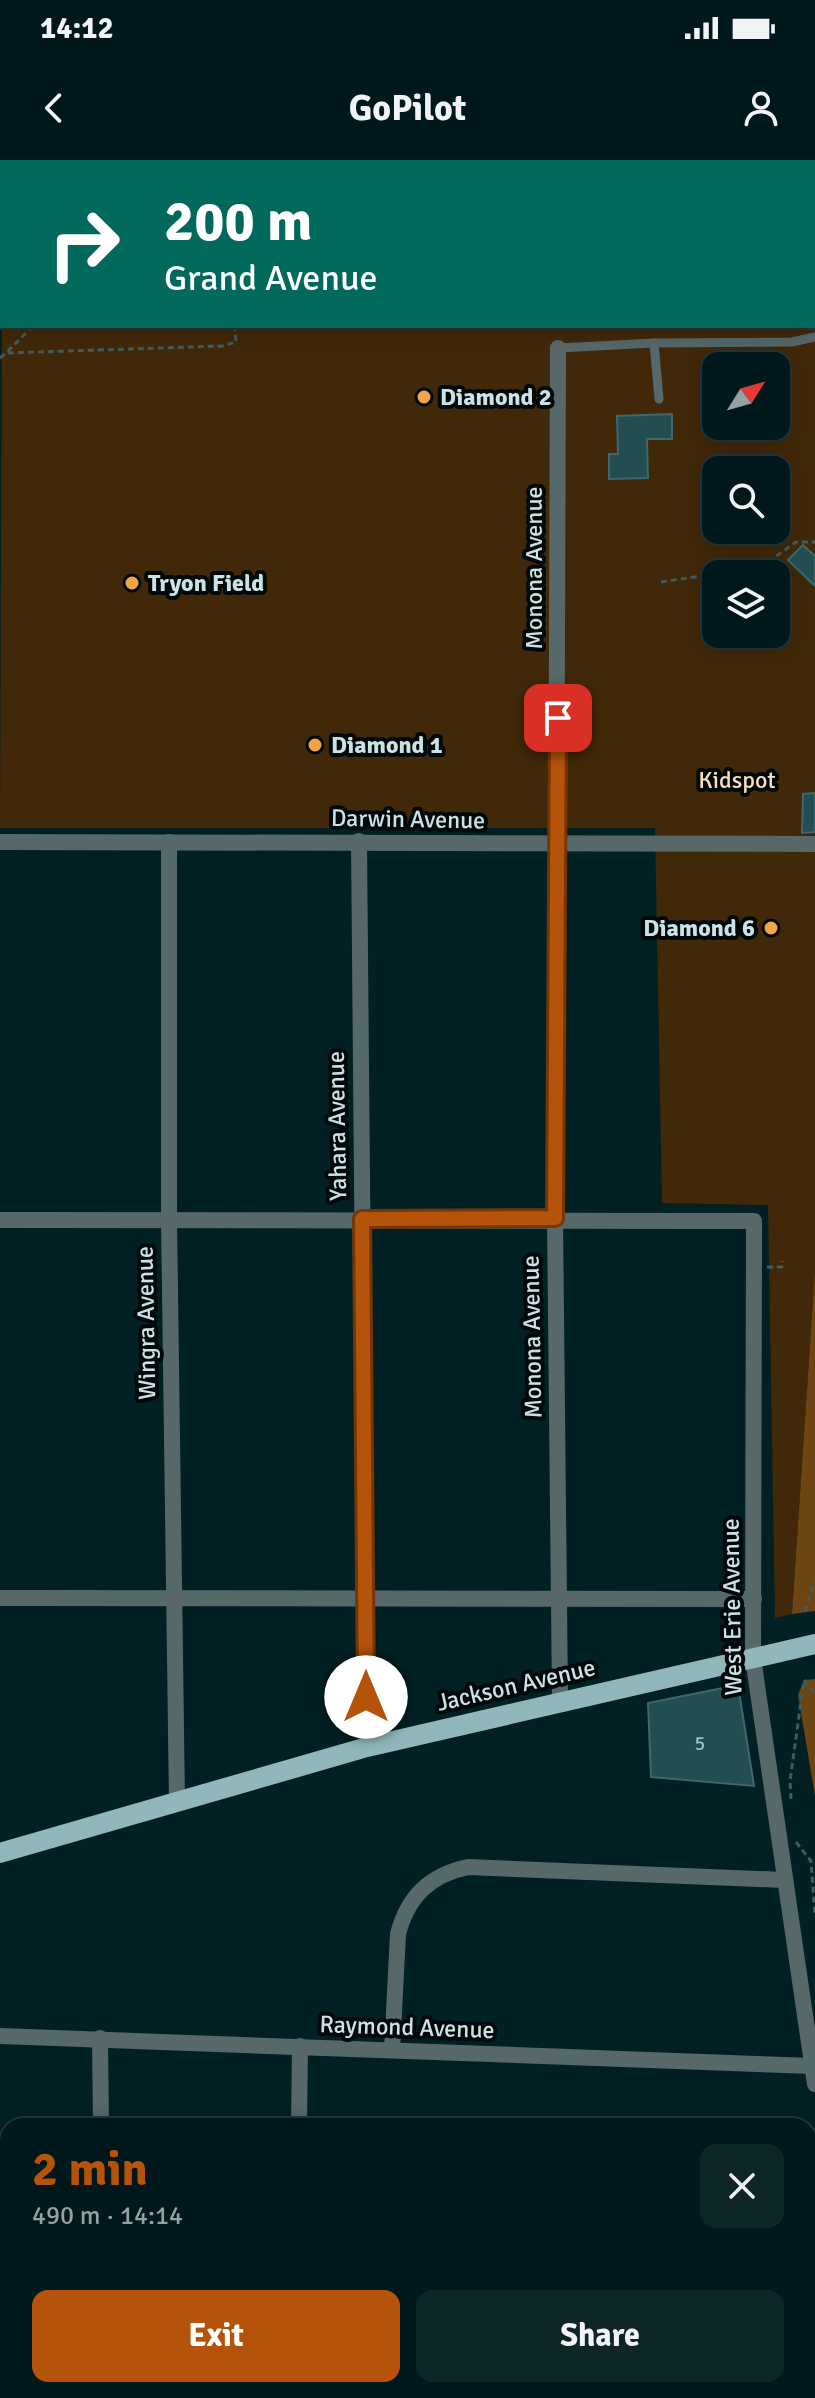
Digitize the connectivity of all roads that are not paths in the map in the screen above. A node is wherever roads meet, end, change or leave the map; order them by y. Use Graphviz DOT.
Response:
graph roads {
  1 [pos="815,337"];
  2 [pos="654,343"];
  3 [pos="558,348"];
  4 [pos="659,399"];
  5 [pos="359,841"];
  6 [pos="0,842"];
  7 [pos="169,842"];
  8 [pos="815,844"];
  9 [pos="558,845"];
  10 [pos="555,1218"];
  11 [pos="169,1219"];
  12 [pos="362,1219"];
  13 [pos="0,1220"];
  14 [pos="366,1597"];
  15 [pos="0,1598"];
  16 [pos="559,1598"];
  17 [pos="754,1599"];
  18 [pos="173,1600"];
  19 [pos="815,1644"];
  20 [pos="753,1658"];
  21 [pos="560,1700"];
  22 [pos="367,1747"];
  23 [pos="177,1803"];
  24 [pos="0,1853"];
  25 [pos="785,1880"];
  26 [pos="0,2036"];
  27 [pos="100,2038"];
  28 [pos="300,2046"];
  29 [pos="392,2050"];
  30 [pos="814,2075"];
  31 [pos="101,2118"];
  32 [pos="299,2118"];
  1 -- 2 [label="lane"];
  2 -- 3 [label="lane"];
  2 -- 4 [label="lane"];
  3 -- 9 [label="street, Monona Avenue"];
  5 -- 7 [label="street, Darwin Avenue"];
  5 -- 9 [label="street, Darwin Avenue"];
  5 -- 12 [label="street, Yahara Avenue"];
  6 -- 7 [label="street, Darwin Avenue"];
  7 -- 11 [label="street, Wingra Avenue"];
  8 -- 9 [label="street, Darwin Avenue"];
  9 -- 10 [label="street, Monona Avenue"];
  10 -- 12 [label="street"];
  10 -- 16 [label="street, Monona Avenue"];
  10 -- 17 [label="street, West Erie Avenue"];
  11 -- 12 [label="street"];
  11 -- 13 [label="street"];
  11 -- 18 [label="street, Wingra Avenue"];
  12 -- 14 [label="street, Yahara Avenue"];
  14 -- 16 [label="street"];
  14 -- 18 [label="street"];
  14 -- 22 [label="street, Yahara Avenue"];
  15 -- 18 [label="street"];
  16 -- 17 [label="street"];
  16 -- 21 [label="street, Monona Avenue"];
  17 -- 20 [label="street, West Erie Avenue"];
  18 -- 23 [label="street, Wingra Avenue"];
  19 -- 20 [label="main road, Jackson Avenue"];
  20 -- 21 [label="main road, Jackson Avenue"];
  20 -- 25 [label="street, West Erie Avenue"];
  21 -- 22 [label="main road, Jackson Avenue"];
  22 -- 23 [label="main road, Jackson Avenue"];
  23 -- 24 [label="main road, Jackson Avenue"];
  25 -- 29 [label="street"];
  25 -- 30 [label="street, West Erie Avenue"];
  26 -- 27 [label="street, Raymond Avenue"];
  27 -- 28 [label="street, Raymond Avenue"];
  27 -- 31 [label="street"];
  28 -- 29 [label="street, Raymond Avenue"];
  28 -- 32 [label="street"];
  29 -- 30 [label="street, Raymond Avenue"];
}
